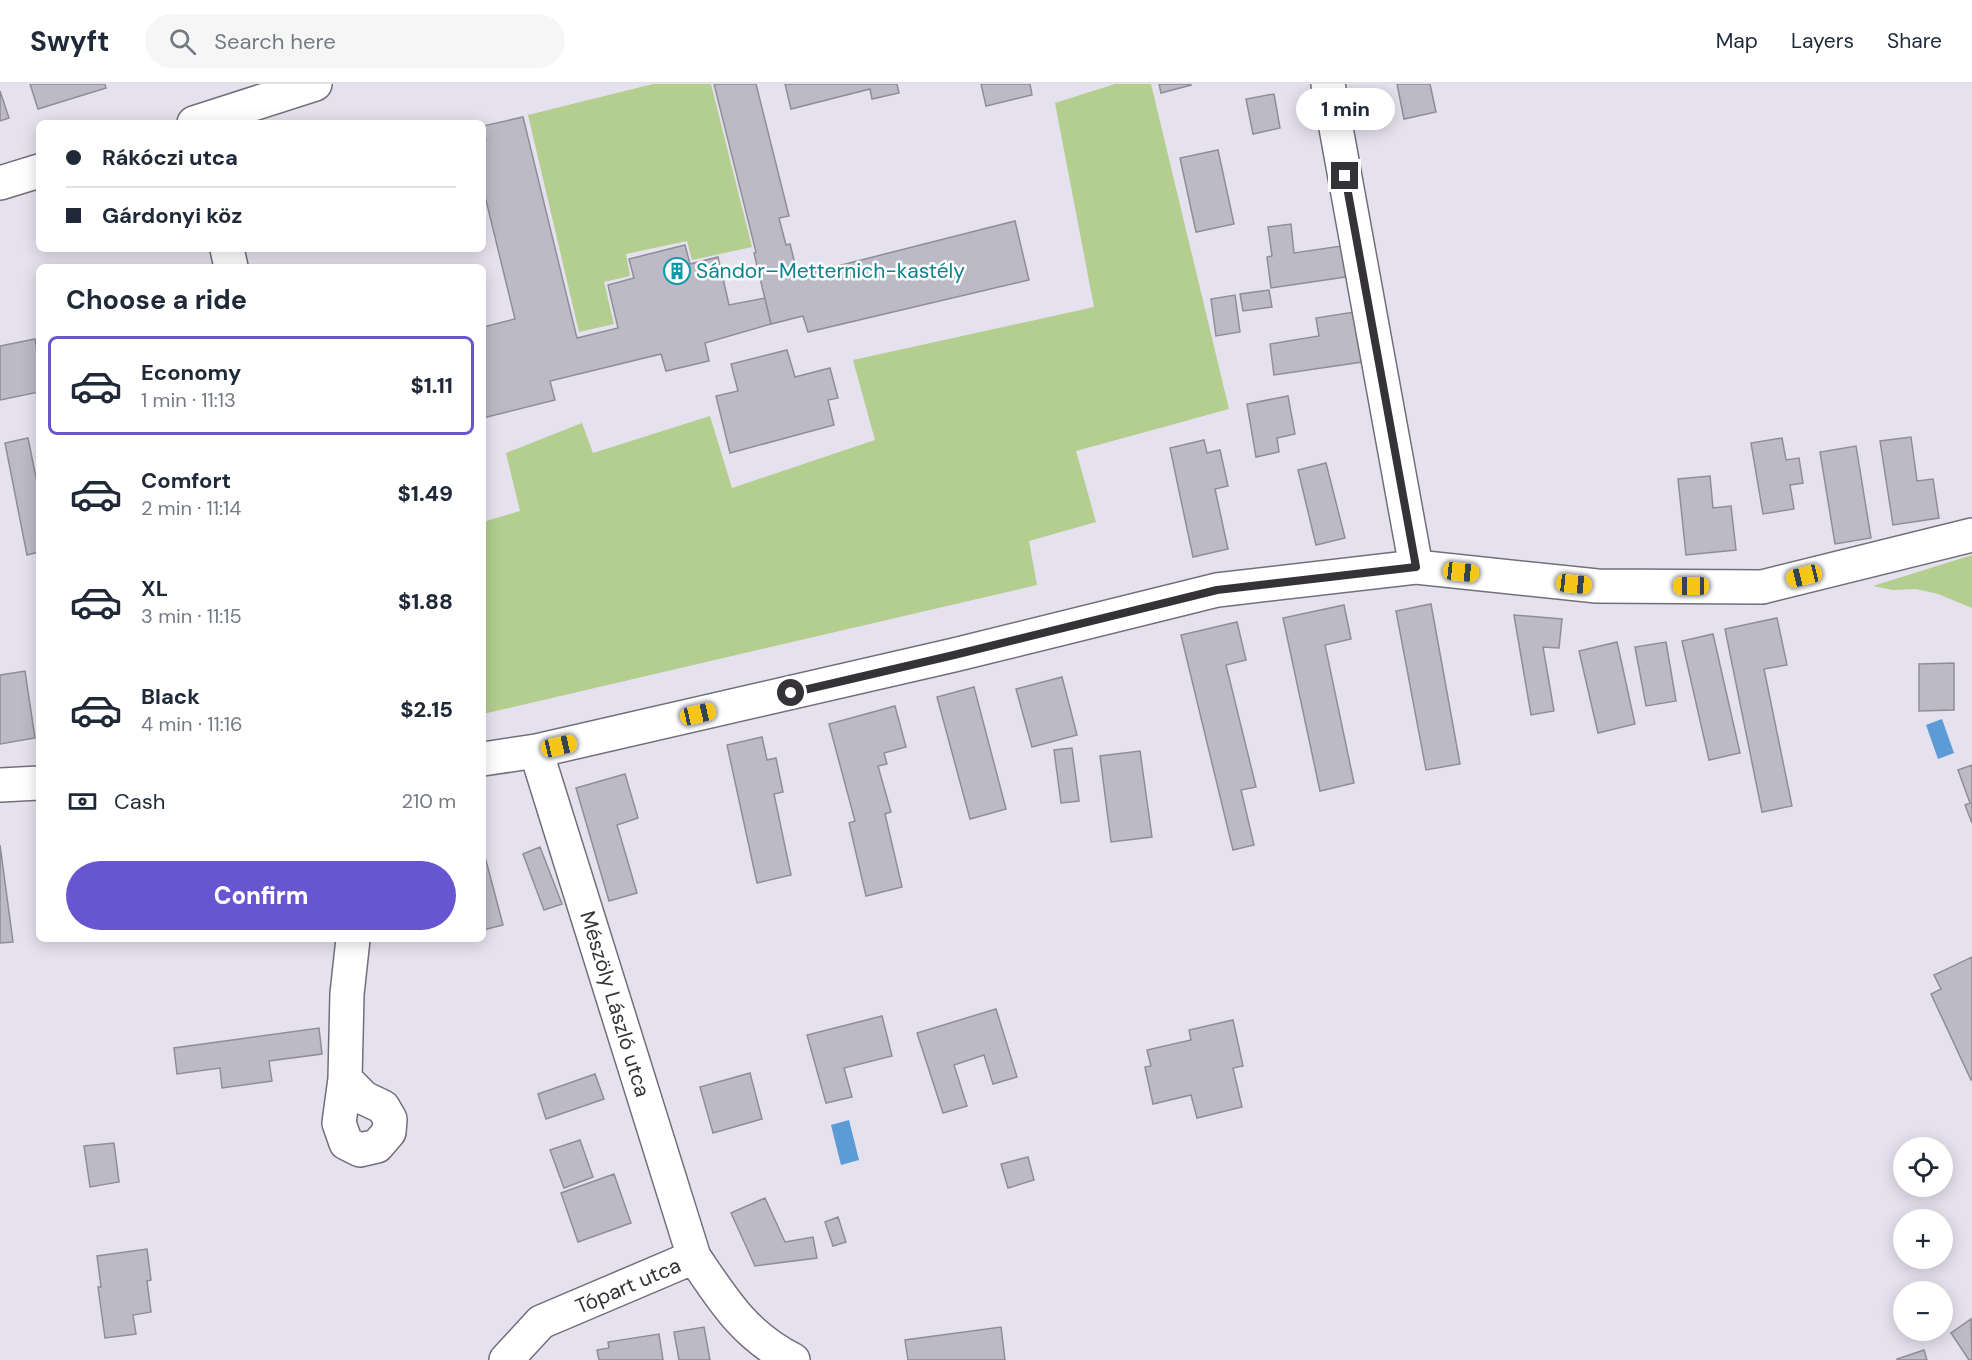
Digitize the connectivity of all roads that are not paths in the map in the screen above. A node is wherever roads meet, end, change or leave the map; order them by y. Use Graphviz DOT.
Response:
graph roads {
  1 [pos="315,84"];
  2 [pos="1328,84"];
  3 [pos="206,120"];
  4 [pos="36,172"];
  5 [pos="0,183"];
  6 [pos="1972,534"];
  7 [pos="1416,567"];
  8 [pos="536,751"];
  9 [pos="486,759"];
  10 [pos="36,783"];
  11 [pos="0,785"];
  12 [pos="354,942"];
  13 [pos="345,1079"];
  14 [pos="694,1257"];
  15 [pos="506,1360"];
  16 [pos="793,1360"];
  1 -- 3 [label="street"];
  2 -- 7 [label="street"];
  4 -- 5 [label="street"];
  6 -- 7 [label="street"];
  7 -- 8 [label="street"];
  8 -- 9 [label="street"];
  8 -- 14 [label="street, Mészöly László utca"];
  10 -- 11 [label="street"];
  12 -- 13 [label="street"];
  14 -- 15 [label="street, Tópart utca"];
  14 -- 16 [label="street, Tópart utca"];
}
